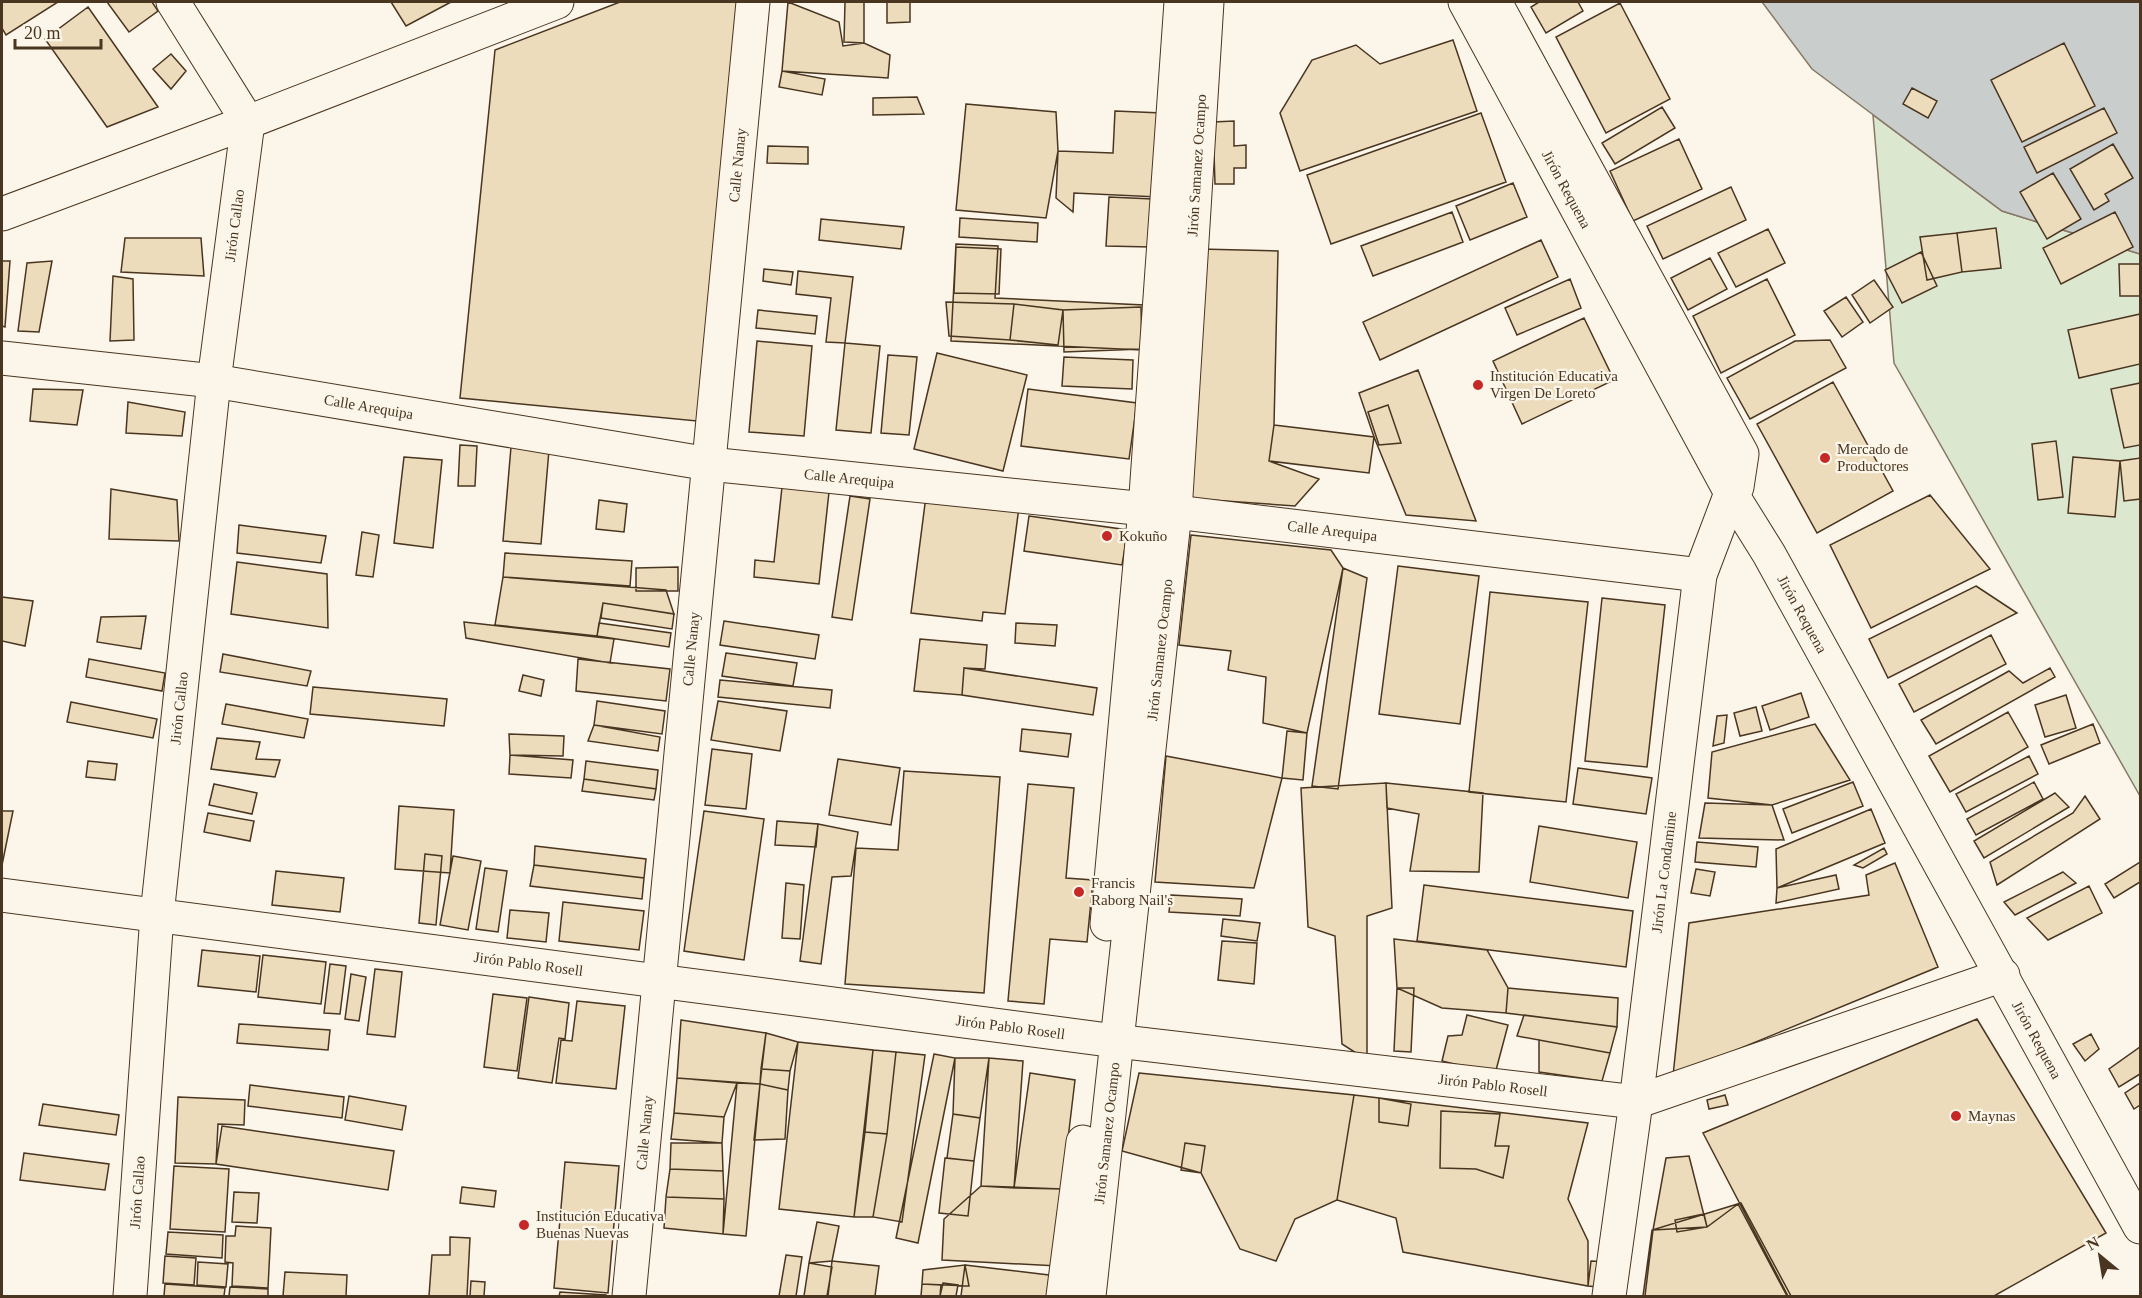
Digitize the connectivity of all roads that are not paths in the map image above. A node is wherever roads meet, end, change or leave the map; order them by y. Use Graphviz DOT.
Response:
graph roads {
  1 [pos="173,2"];
  2 [pos="557,2"];
  3 [pos="753,2"];
  4 [pos="1181,2"];
  5 [pos="1208,2"];
  6 [pos="1465,2"];
  7 [pos="1495,2"];
  8 [pos="1514,65"];
  9 [pos="248,122"];
  10 [pos="2,214"];
  11 [pos="2,358"];
  12 [pos="214,381"];
  13 [pos="1742,454"];
  14 [pos="709,464"];
  15 [pos="1731,493"];
  16 [pos="1160,510"];
  17 [pos="1700,575"];
  18 [pos="2,895"];
  19 [pos="157,915"];
  20 [pos="2002,975"];
  21 [pos="659,981"];
  22 [pos="1106,1040"];
  23 [pos="1636,1102"];
  24 [pos="2140,1227"];
  25 [pos="130,1296"];
  26 [pos="629,1296"];
  27 [pos="1063,1296"];
  28 [pos="1089,1296"];
  29 [pos="1608,1296"];
  1 -- 9 [label="street"];
  2 -- 9 [label="street"];
  3 -- 14 [label="street, Calle Nanay"];
  4 -- 16 [label="street, Jirón Samanez Ocampo"];
  5 -- 16 [label="street, Jirón Samanez Ocampo"];
  6 -- 8 [label="street, Jirón Requena"];
  7 -- 8 [label="street, Jirón Requena"];
  8 -- 13 [label="street, Jirón Requena"];
  8 -- 15 [label="street, Jirón Requena"];
  9 -- 10 [label="street"];
  9 -- 12 [label="street, Jirón Callao"];
  11 -- 12 [label="street, Calle Arequipa"];
  12 -- 14 [label="street, Calle Arequipa"];
  12 -- 19 [label="street, Jirón Callao"];
  13 -- 15 [label="street, Jirón La Condamine"];
  14 -- 16 [label="street, Calle Arequipa"];
  14 -- 21 [label="street, Calle Nanay"];
  15 -- 17 [label="street, Jirón La Condamine"];
  15 -- 20 [label="street, Jirón Requena"];
  16 -- 17 [label="street, Calle Arequipa"];
  16 -- 22 [label="street, Jirón Samanez Ocampo"];
  17 -- 23 [label="street, Jirón La Condamine"];
  18 -- 19 [label="street, Jirón Pablo Rosell"];
  19 -- 21 [label="street, Jirón Pablo Rosell"];
  19 -- 25 [label="street, Jirón Callao"];
  20 -- 23 [label="street, Jirón Pablo Rosell"];
  20 -- 24 [label="street, Jirón Requena"];
  21 -- 22 [label="street, Jirón Pablo Rosell"];
  21 -- 26 [label="street, Calle Nanay"];
  22 -- 23 [label="street, Jirón Pablo Rosell"];
  22 -- 27 [label="street, Jirón Samanez Ocampo"];
  22 -- 28 [label="street, Jirón Samanez Ocampo"];
  23 -- 29 [label="street, Jirón La Condamine"];
}
